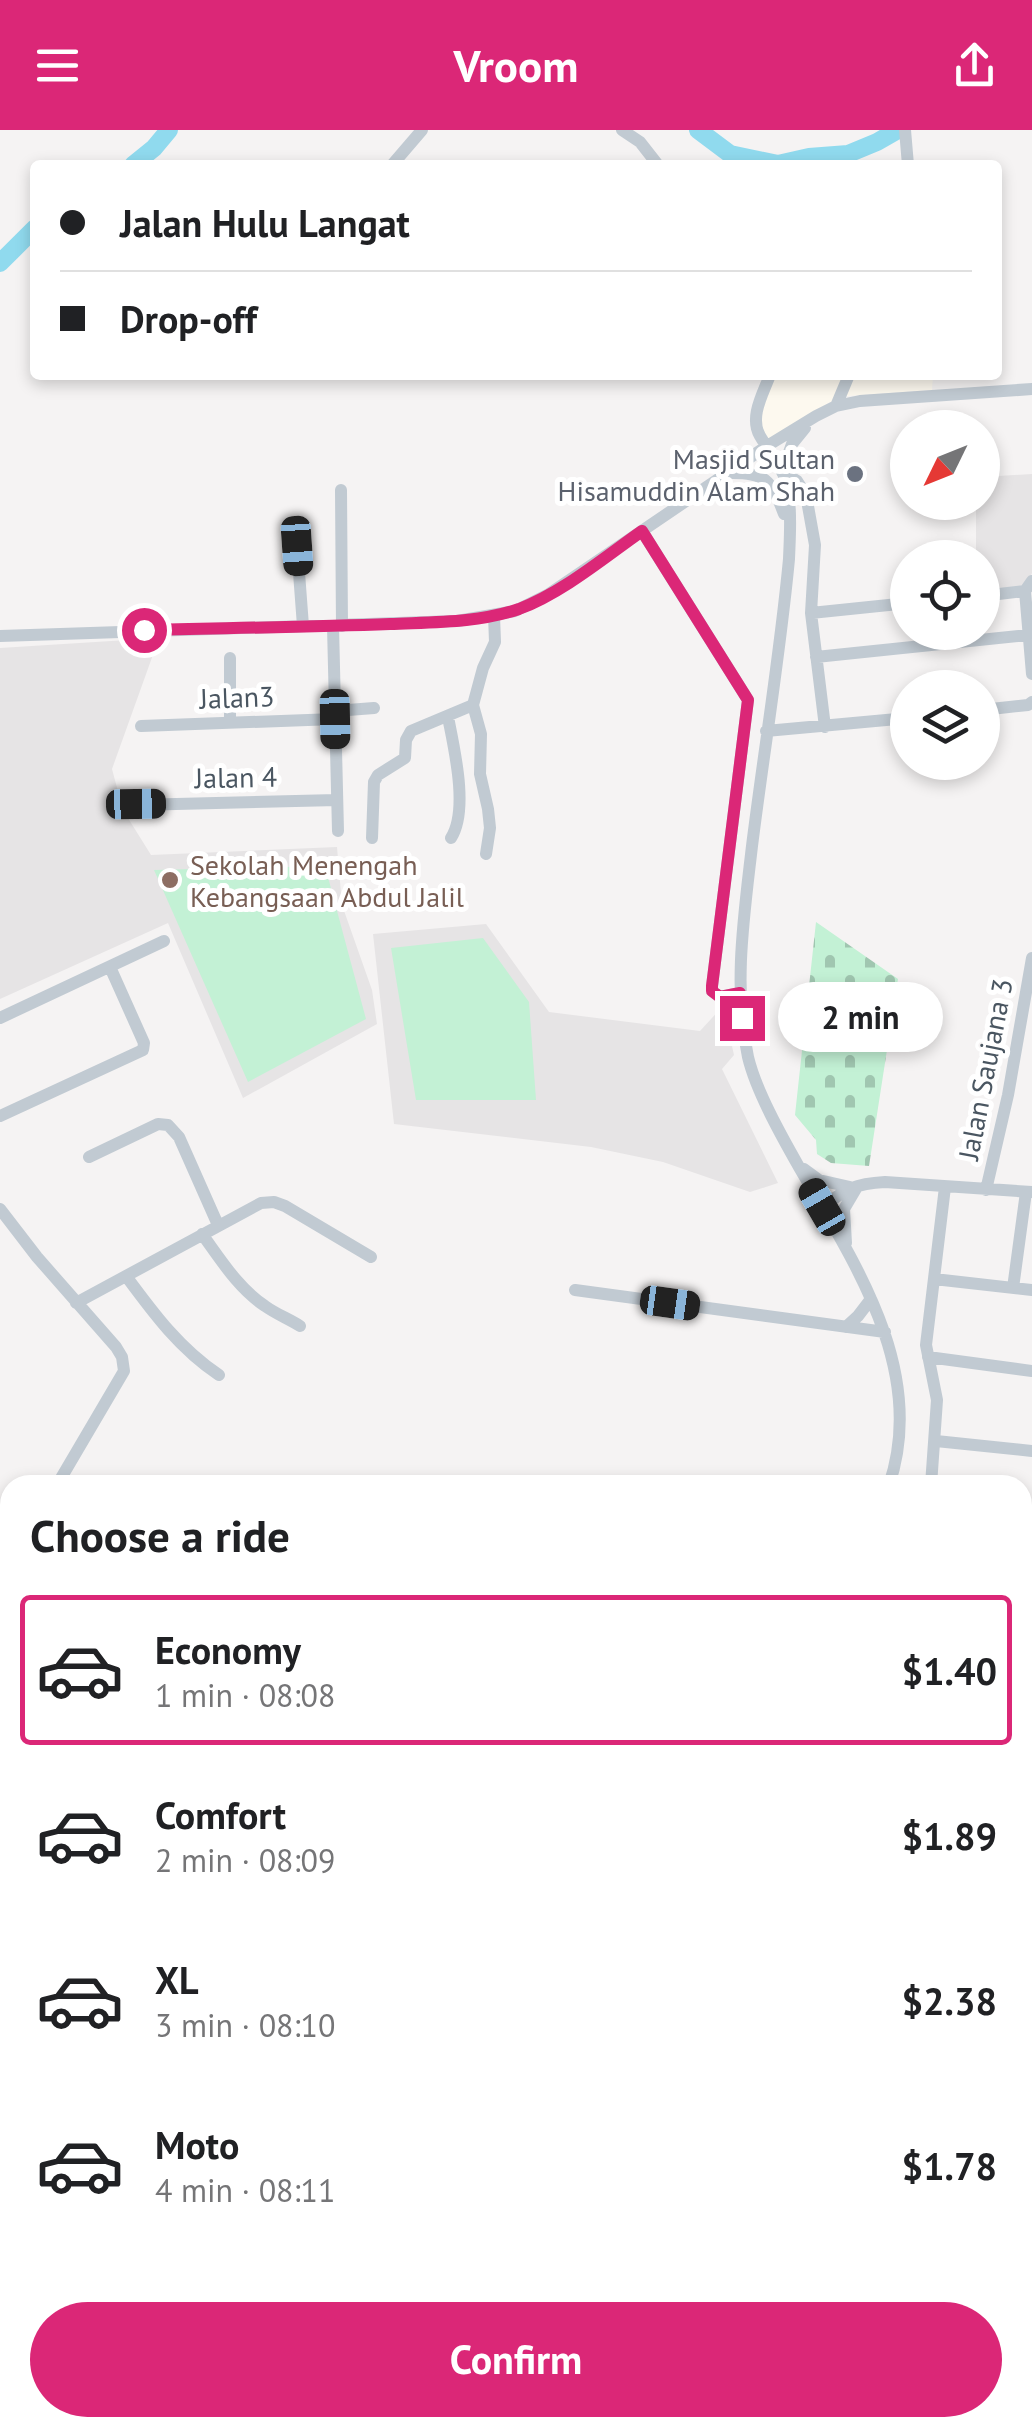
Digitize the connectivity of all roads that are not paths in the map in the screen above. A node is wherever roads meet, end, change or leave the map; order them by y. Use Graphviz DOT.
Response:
graph roads {
  1 [pos="422,130"];
  2 [pos="622,130"];
  3 [pos="906,130"];
  4 [pos="396,160"];
  5 [pos="654,160"];
  6 [pos="908,160"];
  7 [pos="768,380"];
  8 [pos="847,380"];
  9 [pos="1032,389"];
  10 [pos="836,406"];
  11 [pos="767,446"];
  12 [pos="782,472"];
  13 [pos="728,473"];
  14 [pos="341,490"];
  15 [pos="790,530"];
  16 [pos="642,531"];
  17 [pos="297,546"];
  18 [pos="1029,586"];
  19 [pos="1000,592"];
  20 [pos="890,605"];
  21 [pos="811,613"];
  22 [pos="494,615"];
  23 [pos="303,626"];
  24 [pos="338,626"];
  25 [pos="1028,634"];
  26 [pos="0,636"];
  27 [pos="816,657"];
  28 [pos="230,658"];
  29 [pos="1032,674"];
  30 [pos="1032,702"];
  31 [pos="474,704"];
  32 [pos="1000,707"];
  33 [pos="374,708"];
  34 [pos="335,715"];
  35 [pos="448,717"];
  36 [pos="890,720"];
  37 [pos="230,722"];
  38 [pos="141,726"];
  39 [pos="825,727"];
  40 [pos="766,731"];
  41 [pos="337,800"];
  42 [pos="136,804"];
  43 [pos="338,830"];
  44 [pos="372,838"];
  45 [pos="452,838"];
  46 [pos="486,854"];
  47 [pos="164,941"];
  48 [pos="1032,958"];
  49 [pos="110,967"];
  50 [pos="740,993"];
  51 [pos="0,1018"];
  52 [pos="0,1116"];
  53 [pos="89,1157"];
  54 [pos="798,1165"];
  55 [pos="854,1186"];
  56 [pos="944,1186"];
  57 [pos="986,1190"];
  58 [pos="1029,1192"];
  59 [pos="822,1207"];
  60 [pos="0,1209"];
  61 [pos="218,1225"];
  62 [pos="202,1234"];
  63 [pos="848,1253"];
  64 [pos="371,1256"];
  65 [pos="126,1276"];
  66 [pos="934,1279"];
  67 [pos="1013,1288"];
  68 [pos="575,1290"];
  69 [pos="1032,1290"];
  70 [pos="870,1299"];
  71 [pos="76,1303"];
  72 [pos="300,1326"];
  73 [pos="846,1327"];
  74 [pos="885,1332"];
  75 [pos="928,1357"];
  76 [pos="1032,1371"];
  77 [pos="219,1376"];
  78 [pos="936,1440"];
  79 [pos="1032,1451"];
  80 [pos="63,1475"];
  81 [pos="892,1475"];
  82 [pos="932,1475"];
  1 -- 4 [label="street"];
  2 -- 5 [label="street"];
  3 -- 6 [label="street"];
  7 -- 11 [label="street"];
  8 -- 10 [label="street"];
  9 -- 10 [label="street"];
  10 -- 11 [label="street"];
  10 -- 12 [label="street"];
  11 -- 12 [label="street"];
  11 -- 13 [label="street"];
  12 -- 15 [label="street"];
  12 -- 21 [label="street"];
  13 -- 15 [label="street"];
  13 -- 16 [label="street"];
  14 -- 24 [label="street"];
  15 -- 40 [label="street"];
  16 -- 22 [label="street"];
  16 -- 50 [label="street"];
  17 -- 23 [label="street"];
  18 -- 19 [label="street"];
  18 -- 25 [label="street"];
  20 -- 21 [label="street"];
  21 -- 27 [label="street"];
  22 -- 24 [label="street"];
  22 -- 31 [label="street"];
  23 -- 24 [label="street"];
  23 -- 26 [label="street"];
  24 -- 34 [label="street"];
  25 -- 27 [label="street"];
  25 -- 29 [label="street"];
  27 -- 39 [label="street"];
  28 -- 37 [label="street"];
  30 -- 32 [label="street"];
  31 -- 35 [label="street"];
  31 -- 46 [label="street"];
  33 -- 34 [label="street, Jalan3"];
  34 -- 37 [label="street, Jalan3"];
  34 -- 41 [label="street"];
  35 -- 44 [label="street"];
  35 -- 45 [label="street"];
  36 -- 39 [label="street"];
  37 -- 38 [label="street, Jalan3"];
  39 -- 40 [label="street"];
  40 -- 50 [label="street"];
  41 -- 42 [label="street, Jalan 4"];
  41 -- 43 [label="street"];
  47 -- 49 [label="street"];
  48 -- 57 [label="street, Jalan Saujana 3"];
  49 -- 51 [label="street"];
  49 -- 52 [label="street"];
  50 -- 54 [label="street"];
  53 -- 61 [label="street"];
  54 -- 55 [label="street"];
  54 -- 59 [label="street"];
  55 -- 56 [label="street"];
  55 -- 59 [label="street"];
  55 -- 63 [label="street"];
  56 -- 57 [label="street"];
  56 -- 66 [label="street"];
  57 -- 58 [label="street"];
  58 -- 67 [label="street"];
  59 -- 63 [label="street"];
  60 -- 71 [label="street"];
  61 -- 62 [label="street"];
  61 -- 64 [label="street"];
  62 -- 65 [label="street"];
  62 -- 72 [label="street"];
  63 -- 70 [label="street"];
  65 -- 71 [label="street"];
  65 -- 77 [label="street"];
  66 -- 67 [label="street"];
  66 -- 75 [label="street"];
  67 -- 69 [label="street"];
  68 -- 73 [label="street"];
  70 -- 73 [label="street"];
  70 -- 74 [label="street"];
  71 -- 80 [label="street"];
  73 -- 74 [label="street"];
  74 -- 81 [label="street"];
  75 -- 76 [label="street"];
  75 -- 78 [label="street"];
  78 -- 79 [label="street"];
  78 -- 82 [label="street"];
}
